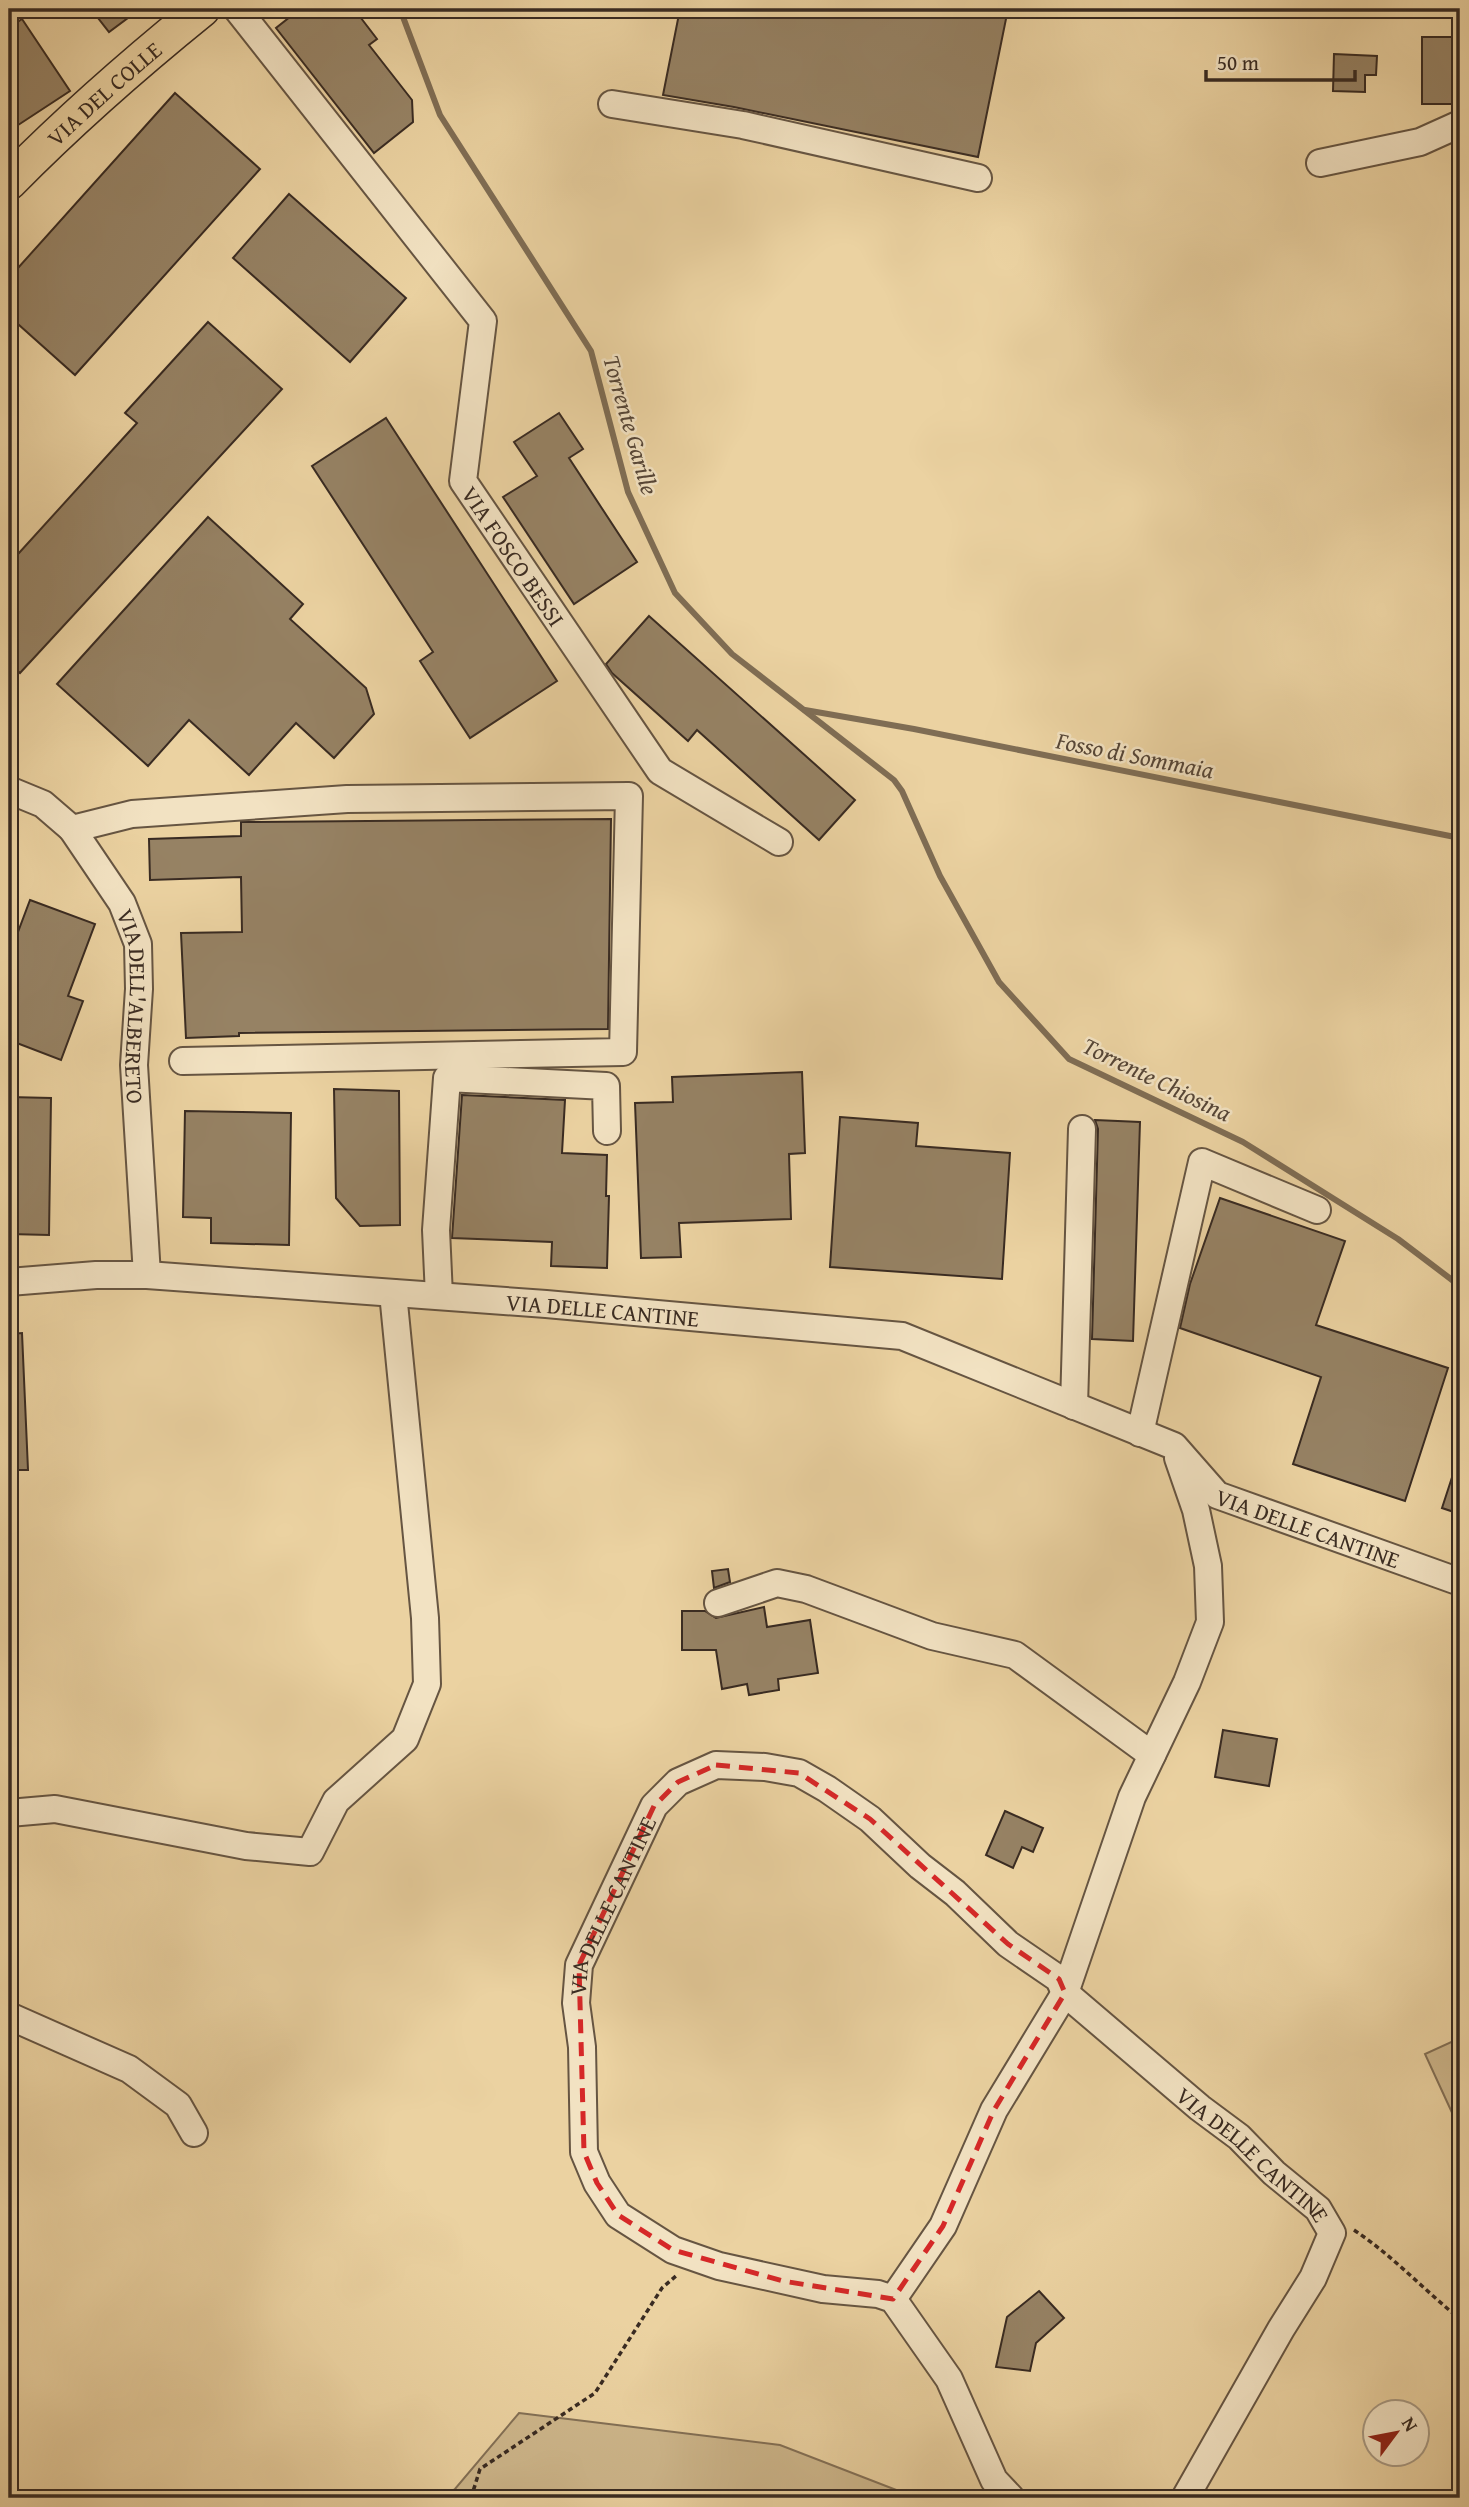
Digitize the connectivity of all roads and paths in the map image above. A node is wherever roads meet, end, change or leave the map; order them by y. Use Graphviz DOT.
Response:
graph roads {
  1 [pos="202,9"];
  2 [pos="236,9"];
  3 [pos="612,104"];
  4 [pos="1460,124"];
  5 [pos="1320,163"];
  6 [pos="978,178"];
  7 [pos="9,181"];
  8 [pos="9,789"];
  9 [pos="72,829"];
  10 [pos="779,842"];
  11 [pos="183,1060"];
  12 [pos="1082,1129"];
  13 [pos="607,1131"];
  14 [pos="1317,1210"];
  15 [pos="147,1275"];
  16 [pos="9,1282"];
  17 [pos="393,1293"];
  18 [pos="439,1296"];
  19 [pos="1074,1406"];
  20 [pos="1140,1433"];
  21 [pos="1174,1447"];
  22 [pos="1460,1582"];
  23 [pos="718,1603"];
  24 [pos="1152,1755"];
  25 [pos="9,1813"];
  26 [pos="1065,1993"];
  27 [pos="9,2016"];
  28 [pos="194,2133"];
  29 [pos="1326,2223"];
  30 [pos="698,2259"];
  31 [pos="893,2299"];
  32 [pos="1460,2319"];
  33 [pos="471,2498"];
  34 [pos="1011,2498"];
  35 [pos="1185,2498"];
  1 -- 7 [label="main road, VIA DEL COLLE"];
  2 -- 10 [label="street, VIA FOSCO BESSI"];
  3 -- 6 [label="street"];
  4 -- 5 [label="street"];
  8 -- 9 [label="street, VIA DELL'ALBERETO"];
  9 -- 11 [label="street"];
  9 -- 15 [label="street, VIA DELL'ALBERETO"];
  12 -- 19 [label="street"];
  13 -- 18 [label="street"];
  14 -- 20 [label="street"];
  15 -- 16 [label="street, VIA DELLE CANTINE"];
  15 -- 17 [label="street, VIA DELLE CANTINE"];
  17 -- 18 [label="street, VIA DELLE CANTINE"];
  17 -- 25 [label="street"];
  18 -- 19 [label="street, VIA DELLE CANTINE"];
  19 -- 20 [label="street, VIA DELLE CANTINE"];
  20 -- 21 [label="street, VIA DELLE CANTINE"];
  21 -- 22 [label="street, VIA DELLE CANTINE"];
  21 -- 24 [label="street, VIA DELLE CANTINE"];
  23 -- 24 [label="street"];
  24 -- 26 [label="street, VIA DELLE CANTINE"];
  26 -- 29 [label="street, VIA DELLE CANTINE"];
  26 -- 30 [label="street, VIA DELLE CANTINE"];
  26 -- 31 [label="street, VIA DELLE CANTINE"];
  27 -- 28 [label="street"];
  29 -- 32 [label="path"];
  29 -- 35 [label="street, VIA DELLE CANTINE"];
  30 -- 31 [label="street, VIA DELLE CANTINE"];
  30 -- 33 [label="path"];
  31 -- 34 [label="street"];
}
